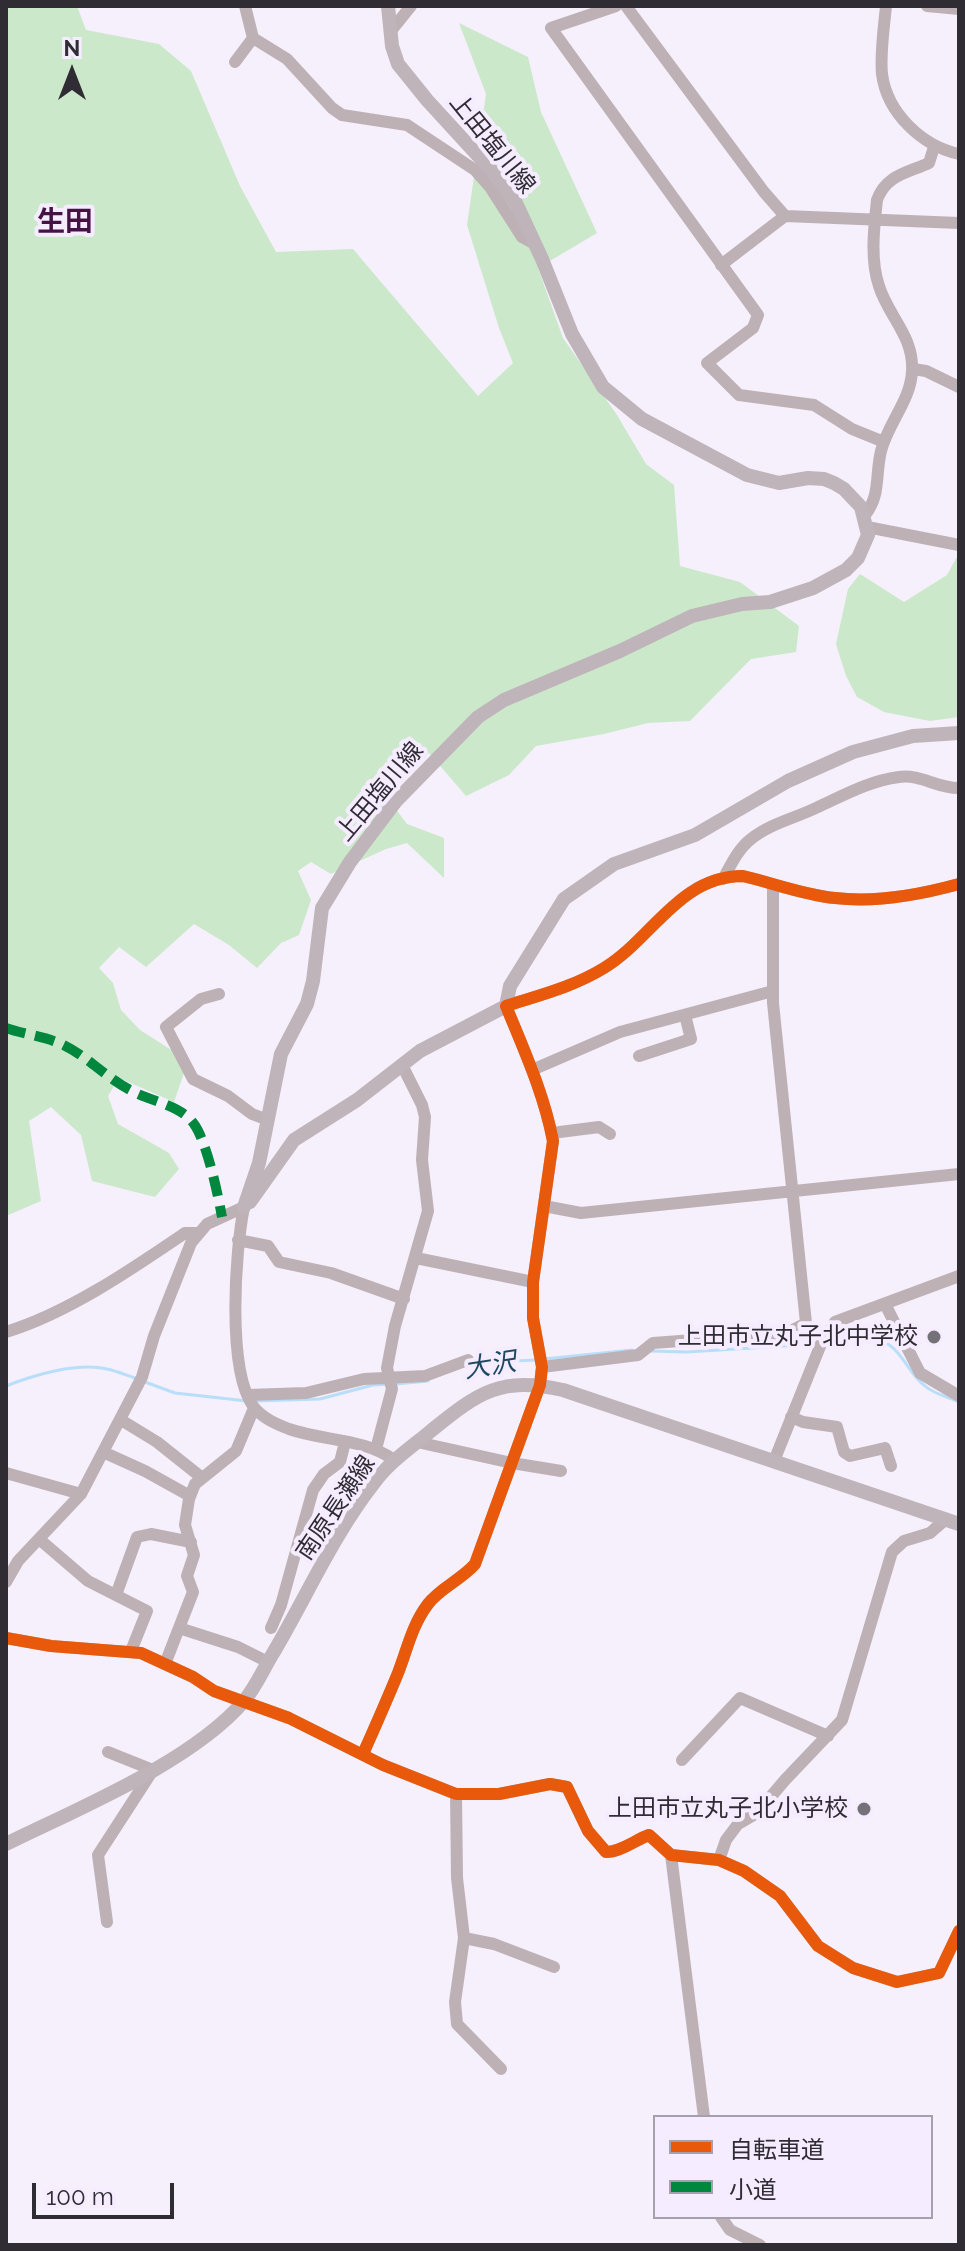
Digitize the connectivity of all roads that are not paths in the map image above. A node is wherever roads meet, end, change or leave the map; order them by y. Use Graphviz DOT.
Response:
graph roads {
  1 [pos="245,6"];
  2 [pos="388,6"];
  3 [pos="411,6"];
  4 [pos="616,6"];
  5 [pos="626,6"];
  6 [pos="886,6"];
  7 [pos="927,6"];
  8 [pos="959,9"];
  9 [pos="390,32"];
  10 [pos="253,38"];
  11 [pos="235,62"];
  12 [pos="934,147"];
  13 [pos="959,154"];
  14 [pos="785,216"];
  15 [pos="875,221"];
  16 [pos="959,223"];
  17 [pos="535,244"];
  18 [pos="721,265"];
  19 [pos="913,369"];
  20 [pos="959,387"];
  21 [pos="884,442"];
  22 [pos="866,521"];
  23 [pos="959,545"];
  24 [pos="959,733"];
  25 [pos="958,788"];
  26 [pos="723,879"];
  27 [pos="959,884"];
  28 [pos="773,885"];
  29 [pos="773,991"];
  30 [pos="219,994"];
  31 [pos="506,1006"];
  32 [pos="685,1015"];
  33 [pos="639,1056"];
  34 [pos="403,1067"];
  35 [pos="532,1070"];
  36 [pos="268,1120"];
  37 [pos="552,1133"];
  38 [pos="610,1134"];
  39 [pos="959,1174"];
  40 [pos="792,1190"];
  41 [pos="544,1206"];
  42 [pos="244,1207"];
  43 [pos="197,1233"];
  44 [pos="238,1240"];
  45 [pos="416,1258"];
  46 [pos="959,1276"];
  47 [pos="533,1282"];
  48 [pos="404,1299"];
  49 [pos="885,1304"];
  50 [pos="806,1323"];
  51 [pos="6,1332"];
  52 [pos="827,1333"];
  53 [pos="468,1360"];
  54 [pos="542,1367"];
  55 [pos="389,1376"];
  56 [pos="540,1385"];
  57 [pos="248,1395"];
  58 [pos="959,1396"];
  59 [pos="254,1408"];
  60 [pos="791,1417"];
  61 [pos="121,1420"];
  62 [pos="345,1442"];
  63 [pos="417,1442"];
  64 [pos="376,1449"];
  65 [pos="103,1452"];
  66 [pos="394,1460"];
  67 [pos="774,1461"];
  68 [pos="512,1463"];
  69 [pos="891,1466"];
  70 [pos="561,1471"];
  71 [pos="6,1473"];
  72 [pos="201,1477"];
  73 [pos="81,1494"];
  74 [pos="190,1496"];
  75 [pos="953,1521"];
  76 [pos="39,1539"];
  77 [pos="191,1542"];
  78 [pos="6,1582"];
  79 [pos="116,1595"];
  80 [pos="179,1628"];
  81 [pos="271,1628"];
  82 [pos="6,1638"];
  83 [pos="131,1651"];
  84 [pos="268,1662"];
  85 [pos="165,1664"];
  86 [pos="243,1702"];
  87 [pos="828,1736"];
  88 [pos="108,1752"];
  89 [pos="363,1754"];
  90 [pos="682,1760"];
  91 [pos="153,1770"];
  92 [pos="456,1794"];
  93 [pos="6,1844"];
  94 [pos="671,1855"];
  95 [pos="719,1860"];
  96 [pos="107,1922"];
  97 [pos="959,1931"];
  98 [pos="464,1938"];
  99 [pos="554,1967"];
  100 [pos="501,2069"];
  101 [pos="704,2115"];
  102 [pos="722,2219"];
  103 [pos="760,2245"];
  1 -- 10 [label="street"];
  2 -- 9 [label="main road, 上田塩川線"];
  3 -- 9 [label="street"];
  4 -- 18 [label="street"];
  5 -- 14 [label="street"];
  6 -- 12 [label="street"];
  7 -- 8 [label="street"];
  9 -- 17 [label="main road, 上田塩川線"];
  10 -- 11 [label="street"];
  10 -- 17 [label="street"];
  12 -- 13 [label="street"];
  12 -- 15 [label="street"];
  14 -- 15 [label="street"];
  14 -- 18 [label="street"];
  15 -- 16 [label="street"];
  15 -- 19 [label="street"];
  17 -- 22 [label="main road, 上田塩川線"];
  18 -- 21 [label="street"];
  19 -- 20 [label="street"];
  19 -- 21 [label="street"];
  21 -- 22 [label="street"];
  22 -- 23 [label="street"];
  22 -- 36 [label="main road, 上田塩川線"];
  24 -- 31 [label="main road"];
  25 -- 26 [label="street"];
  26 -- 28 [label="street"];
  26 -- 31 [label="street"];
  27 -- 28 [label="street"];
  28 -- 29 [label="street"];
  29 -- 32 [label="street"];
  29 -- 40 [label="street"];
  30 -- 36 [label="street"];
  31 -- 34 [label="main road"];
  31 -- 35 [label="street"];
  32 -- 33 [label="street"];
  32 -- 35 [label="street"];
  34 -- 42 [label="main road"];
  34 -- 45 [label="street"];
  35 -- 37 [label="street"];
  36 -- 42 [label="main road, 上田塩川線"];
  37 -- 38 [label="street"];
  37 -- 41 [label="street"];
  39 -- 40 [label="street"];
  40 -- 41 [label="street"];
  40 -- 50 [label="street"];
  41 -- 47 [label="street"];
  42 -- 43 [label="street"];
  42 -- 44 [label="street"];
  43 -- 51 [label="street"];
  43 -- 61 [label="street"];
  44 -- 48 [label="street"];
  44 -- 57 [label="street"];
  45 -- 47 [label="street"];
  45 -- 48 [label="street"];
  46 -- 49 [label="street"];
  47 -- 54 [label="street"];
  48 -- 55 [label="street"];
  49 -- 52 [label="street"];
  49 -- 58 [label="street"];
  50 -- 52 [label="street"];
  50 -- 54 [label="street"];
  52 -- 60 [label="street"];
  53 -- 55 [label="street"];
  54 -- 56 [label="street"];
  55 -- 57 [label="street"];
  55 -- 64 [label="street"];
  56 -- 63 [label="main road, 南原長瀬線"];
  56 -- 67 [label="main road, 南原長瀬線"];
  56 -- 68 [label="street"];
  57 -- 59 [label="street"];
  59 -- 62 [label="street"];
  59 -- 72 [label="street"];
  60 -- 67 [label="street"];
  60 -- 69 [label="street"];
  61 -- 65 [label="street"];
  61 -- 72 [label="street"];
  62 -- 64 [label="street"];
  62 -- 81 [label="street"];
  63 -- 66 [label="main road, 南原長瀬線"];
  63 -- 68 [label="street"];
  64 -- 66 [label="street"];
  65 -- 73 [label="street"];
  65 -- 74 [label="street"];
  66 -- 84 [label="main road, 南原長瀬線"];
  67 -- 75 [label="main road, 南原長瀬線"];
  68 -- 70 [label="street"];
  68 -- 89 [label="street"];
  71 -- 73 [label="street"];
  72 -- 74 [label="street"];
  73 -- 76 [label="street"];
  74 -- 77 [label="street"];
  75 -- 87 [label="street"];
  76 -- 78 [label="street"];
  76 -- 79 [label="street"];
  77 -- 79 [label="street"];
  77 -- 80 [label="street"];
  79 -- 83 [label="street"];
  80 -- 84 [label="street"];
  80 -- 85 [label="street"];
  82 -- 83 [label="street"];
  83 -- 85 [label="street"];
  84 -- 86 [label="main road, 南原長瀬線"];
  85 -- 86 [label="street"];
  86 -- 89 [label="street"];
  86 -- 91 [label="main road, 南原長瀬線"];
  87 -- 90 [label="street"];
  87 -- 95 [label="street"];
  88 -- 91 [label="street"];
  89 -- 92 [label="street"];
  91 -- 93 [label="main road, 南原長瀬線"];
  91 -- 96 [label="street"];
  92 -- 94 [label="street"];
  92 -- 98 [label="street"];
  94 -- 95 [label="street"];
  94 -- 101 [label="street"];
  95 -- 97 [label="street"];
  98 -- 99 [label="street"];
  98 -- 100 [label="street"];
  102 -- 103 [label="street"];
}
